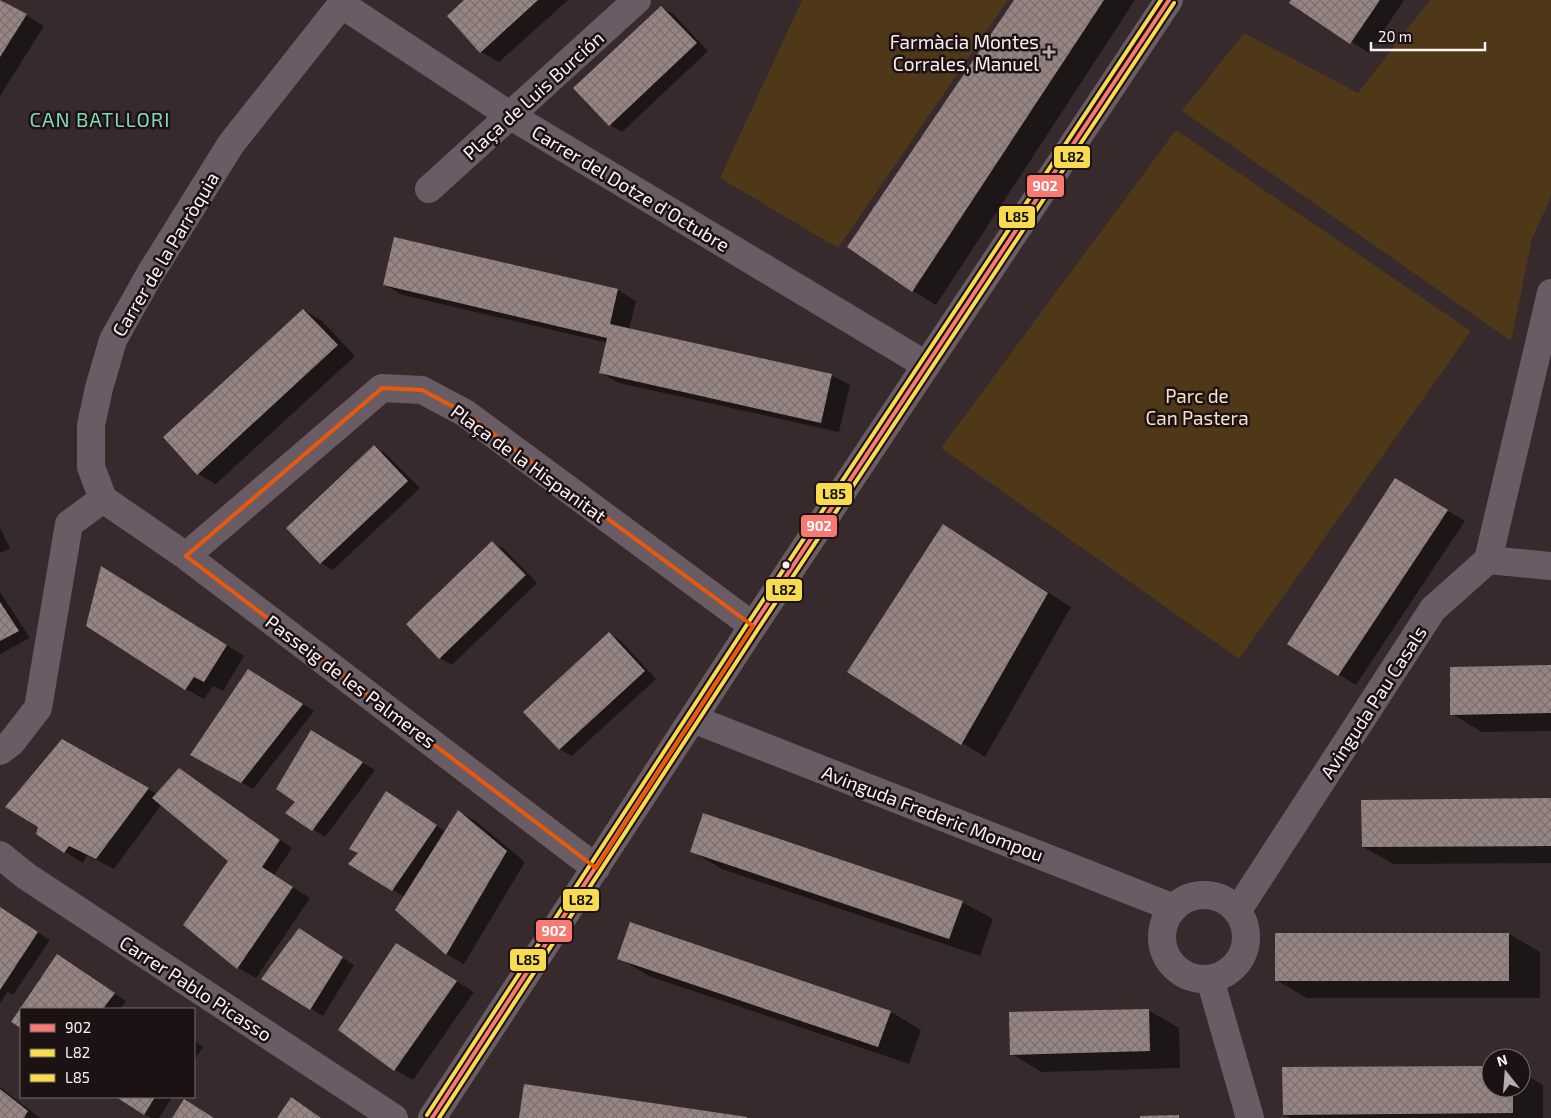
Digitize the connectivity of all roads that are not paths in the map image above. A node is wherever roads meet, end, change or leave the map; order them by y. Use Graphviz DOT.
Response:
graph roads {
  1 [pos="637,0"];
  2 [pos="1169,0"];
  3 [pos="343,2"];
  4 [pos="511,116"];
  5 [pos="430,189"];
  6 [pos="1551,293"];
  7 [pos="926,365"];
  8 [pos="103,500"];
  9 [pos="186,556"];
  10 [pos="1488,560"];
  11 [pos="1551,566"];
  12 [pos="752,626"];
  13 [pos="693,718"];
  14 [pos="0,751"];
  15 [pos="0,855"];
  16 [pos="596,868"];
  17 [pos="1174,908"];
  18 [pos="1238,910"];
  19 [pos="1210,979"];
  20 [pos="394,1118"];
  21 [pos="432,1118"];
  22 [pos="1250,1118"];
  1 -- 4 [label="street, Plaça de Luis Burción"];
  2 -- 7 [label="street"];
  3 -- 4 [label="street, Carrer del Dotze d'Octubre"];
  3 -- 8 [label="street, Carrer de la Parròquia"];
  4 -- 5 [label="street, Plaça de Luis Burción"];
  4 -- 7 [label="street, Carrer del Dotze d'Octubre"];
  6 -- 10 [label="street"];
  7 -- 12 [label="street"];
  8 -- 9 [label="street, Passeig de les Palmeres"];
  8 -- 14 [label="street"];
  9 -- 12 [label="street, Plaça de la Hispanitat"];
  9 -- 16 [label="street, Passeig de les Palmeres"];
  10 -- 11 [label="street"];
  10 -- 18 [label="street, Avinguda Pau Casals"];
  12 -- 13 [label="street"];
  13 -- 16 [label="street"];
  13 -- 17 [label="street, Avinguda Frederic Mompou"];
  15 -- 20 [label="street, Carrer Pablo Picasso"];
  16 -- 21 [label="street"];
  17 -- 18 [label="street"];
  17 -- 19 [label="street"];
  18 -- 19 [label="street"];
  19 -- 22 [label="street"];
}
